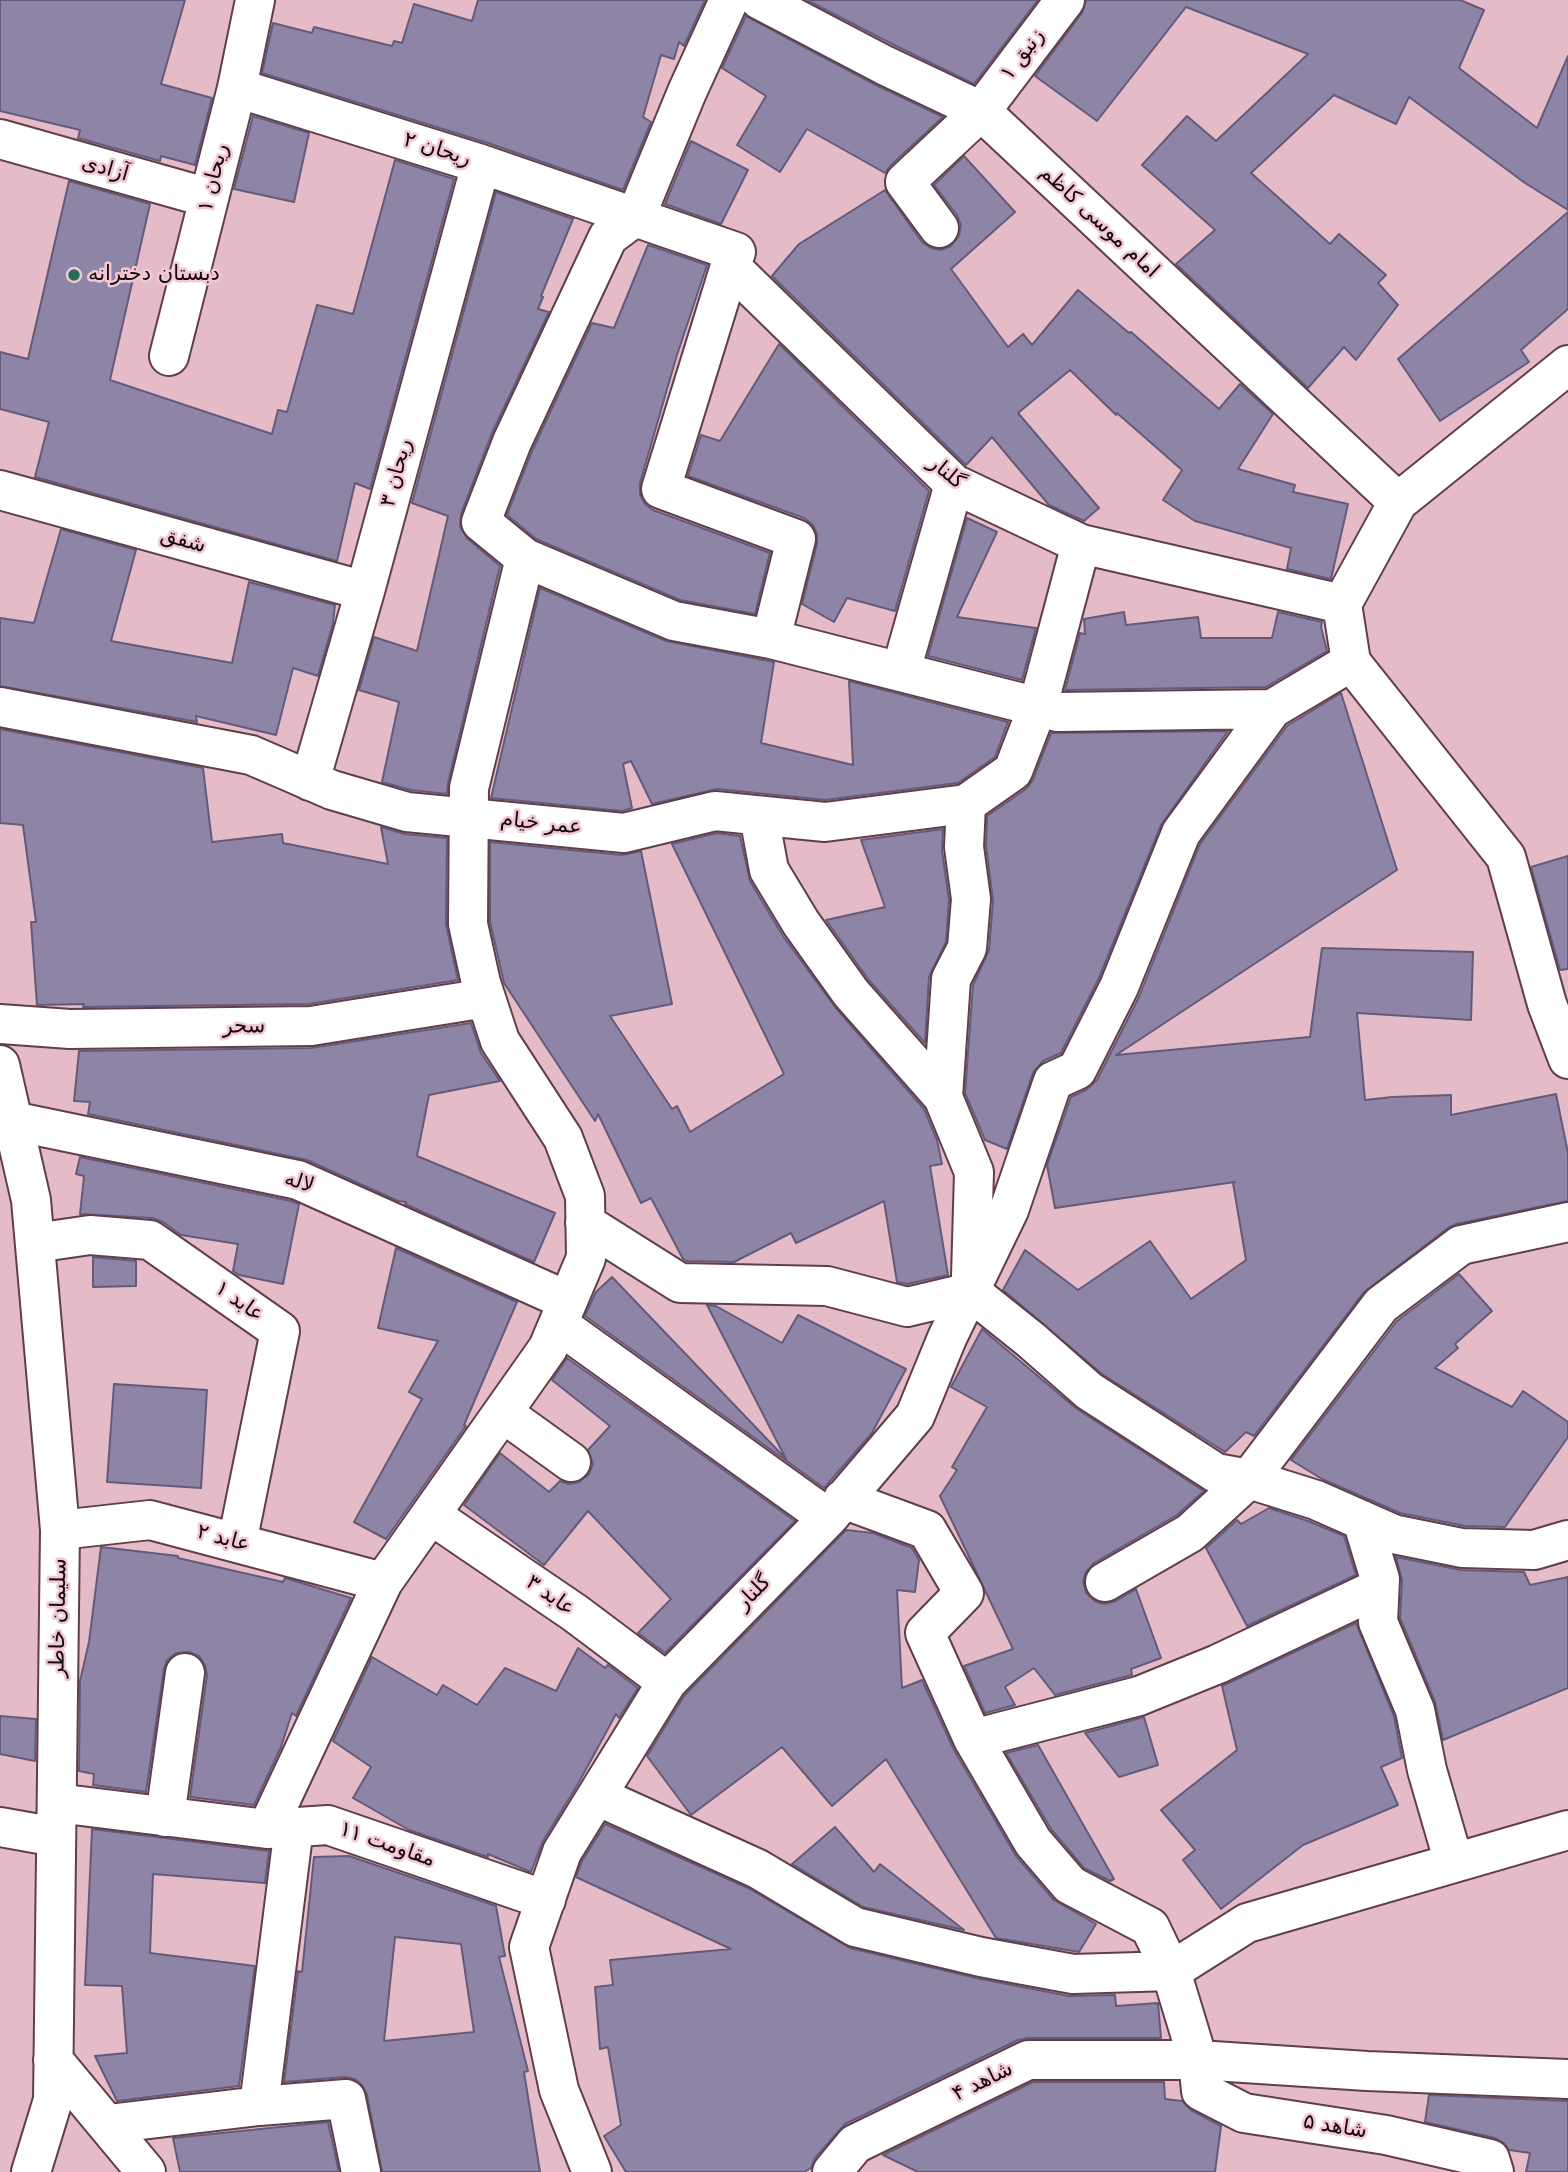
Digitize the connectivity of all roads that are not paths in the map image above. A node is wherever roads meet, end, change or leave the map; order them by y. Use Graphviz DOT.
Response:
graph roads {
  1 [pos="256,0"];
  2 [pos="729,0"];
  3 [pos="760,0"];
  4 [pos="1065,0"];
  5 [pos="237,88"];
  6 [pos="981,111"];
  7 [pos="0,139"];
  8 [pos="481,164"];
  9 [pos="209,198"];
  10 [pos="636,216"];
  11 [pos="939,228"];
  12 [pos="730,266"];
  13 [pos="169,356"];
  14 [pos="1568,365"];
  15 [pos="954,484"];
  16 [pos="0,491"];
  17 [pos="1398,502"];
  18 [pos="1081,544"];
  19 [pos="525,558"];
  20 [pos="365,591"];
  21 [pos="1342,604"];
  22 [pos="771,639"];
  23 [pos="1351,662"];
  24 [pos="901,671"];
  25 [pos="1038,706"];
  26 [pos="0,707"];
  27 [pos="1272,709"];
  28 [pos="310,781"];
  29 [pos="966,804"];
  30 [pos="759,816"];
  31 [pos="468,817"];
  32 [pos="486,998"];
  33 [pos="0,1024"];
  34 [pos="1568,1059"];
  35 [pos="0,1065"];
  36 [pos="943,1097"];
  37 [pos="13,1121"];
  38 [pos="16,1201"];
  39 [pos="1568,1222"];
  40 [pos="585,1223"];
  41 [pos="35,1243"];
  42 [pos="971,1292"];
  43 [pos="563,1313"];
  44 [pos="503,1413"];
  45 [pos="571,1462"];
  46 [pos="1249,1479"];
  47 [pos="835,1509"];
  48 [pos="431,1515"];
  49 [pos="1362,1520"];
  50 [pos="60,1530"];
  51 [pos="1568,1540"];
  52 [pos="237,1543"];
  53 [pos="383,1582"];
  54 [pos="1105,1582"];
  55 [pos="1379,1588"];
  56 [pos="185,1673"];
  57 [pos="667,1682"];
  58 [pos="973,1738"];
  59 [pos="597,1796"];
  60 [pos="165,1817"];
  61 [pos="56,1820"];
  62 [pos="0,1827"];
  63 [pos="280,1828"];
  64 [pos="1568,1830"];
  65 [pos="1454,1863"];
  66 [pos="546,1900"];
  67 [pos="1171,1971"];
  68 [pos="54,2060"];
  69 [pos="1198,2060"];
  70 [pos="1568,2079"];
  71 [pos="259,2106"];
  72 [pos="108,2124"];
  73 [pos="31,2172"];
  74 [pos="146,2172"];
  75 [pos="361,2172"];
  76 [pos="592,2172"];
  77 [pos="832,2172"];
  78 [pos="1494,2172"];
  1 -- 5 [label="street, ریحان ۱"];
  2 -- 10 [label="street"];
  3 -- 6 [label="street, امام موسی کاظم"];
  4 -- 6 [label="street, زنبق ۱"];
  5 -- 8 [label="street, ریحان ۲"];
  5 -- 9 [label="street, ریحان ۱"];
  6 -- 11 [label="street, زنبق ۱"];
  6 -- 17 [label="street, امام موسی کاظم"];
  7 -- 9 [label="street, آزادی"];
  8 -- 10 [label="street, ریحان ۲"];
  8 -- 20 [label="street, ریحان ۳"];
  9 -- 13 [label="street, ریحان ۱"];
  10 -- 12 [label="street, گلنار"];
  10 -- 19 [label="street"];
  12 -- 15 [label="street, گلنار"];
  12 -- 22 [label="street"];
  14 -- 17 [label="street"];
  15 -- 18 [label="street, گلنار"];
  15 -- 24 [label="street"];
  16 -- 20 [label="street, شفق"];
  17 -- 21 [label="street"];
  18 -- 21 [label="street, گلنار"];
  18 -- 25 [label="street, عمر خیام"];
  19 -- 22 [label="street"];
  19 -- 31 [label="street"];
  20 -- 28 [label="street, ریحان ۳"];
  21 -- 23 [label="street"];
  22 -- 24 [label="street"];
  23 -- 27 [label="street"];
  23 -- 34 [label="street"];
  24 -- 25 [label="street"];
  25 -- 27 [label="street"];
  25 -- 29 [label="street, عمر خیام"];
  26 -- 28 [label="street, عمر خیام"];
  27 -- 42 [label="street, گلنار"];
  28 -- 31 [label="street, عمر خیام"];
  29 -- 30 [label="street, عمر خیام"];
  29 -- 36 [label="street"];
  30 -- 31 [label="street, عمر خیام"];
  30 -- 36 [label="street"];
  31 -- 32 [label="street"];
  32 -- 33 [label="street, سحر"];
  32 -- 40 [label="street"];
  35 -- 37 [label="street, سلیمان خاطر"];
  36 -- 42 [label="street"];
  37 -- 38 [label="street, سلیمان خاطر"];
  37 -- 43 [label="street, لاله"];
  38 -- 41 [label="street, سلیمان خاطر"];
  39 -- 46 [label="street"];
  40 -- 42 [label="street"];
  40 -- 43 [label="street"];
  41 -- 50 [label="street, سلیمان خاطر"];
  41 -- 52 [label="street, عابد ۱"];
  42 -- 46 [label="street"];
  42 -- 47 [label="street, گلنار"];
  43 -- 44 [label="street"];
  43 -- 47 [label="street, لاله"];
  44 -- 45 [label="street"];
  44 -- 48 [label="street"];
  46 -- 49 [label="street"];
  46 -- 54 [label="street"];
  47 -- 57 [label="street, گلنار"];
  47 -- 58 [label="street, لاله"];
  48 -- 53 [label="street"];
  48 -- 57 [label="street, عابد ۳"];
  49 -- 51 [label="street"];
  49 -- 55 [label="street"];
  50 -- 52 [label="street, عابد ۲"];
  50 -- 61 [label="street, سلیمان خاطر"];
  52 -- 53 [label="street, عابد ۲"];
  53 -- 63 [label="street"];
  55 -- 58 [label="street"];
  55 -- 65 [label="street"];
  56 -- 60 [label="street"];
  57 -- 59 [label="street, گلنار"];
  58 -- 67 [label="street"];
  59 -- 66 [label="street, گلنار"];
  59 -- 67 [label="street"];
  60 -- 61 [label="street, مقاومت ۱۱"];
  60 -- 63 [label="street, مقاومت ۱۱"];
  61 -- 62 [label="street, مقاومت ۱۱"];
  61 -- 68 [label="street, سلیمان خاطر"];
  63 -- 66 [label="street, مقاومت ۱۱"];
  63 -- 71 [label="street"];
  64 -- 65 [label="street"];
  65 -- 67 [label="street"];
  66 -- 76 [label="street, گلنار"];
  67 -- 69 [label="street"];
  68 -- 72 [label="street"];
  68 -- 73 [label="street, سلیمان خاطر"];
  69 -- 70 [label="street, شاهد ۴"];
  69 -- 77 [label="street, شاهد ۴"];
  69 -- 78 [label="street, شاهد ۵"];
  71 -- 72 [label="street"];
  71 -- 75 [label="street"];
  72 -- 74 [label="street"];
}
